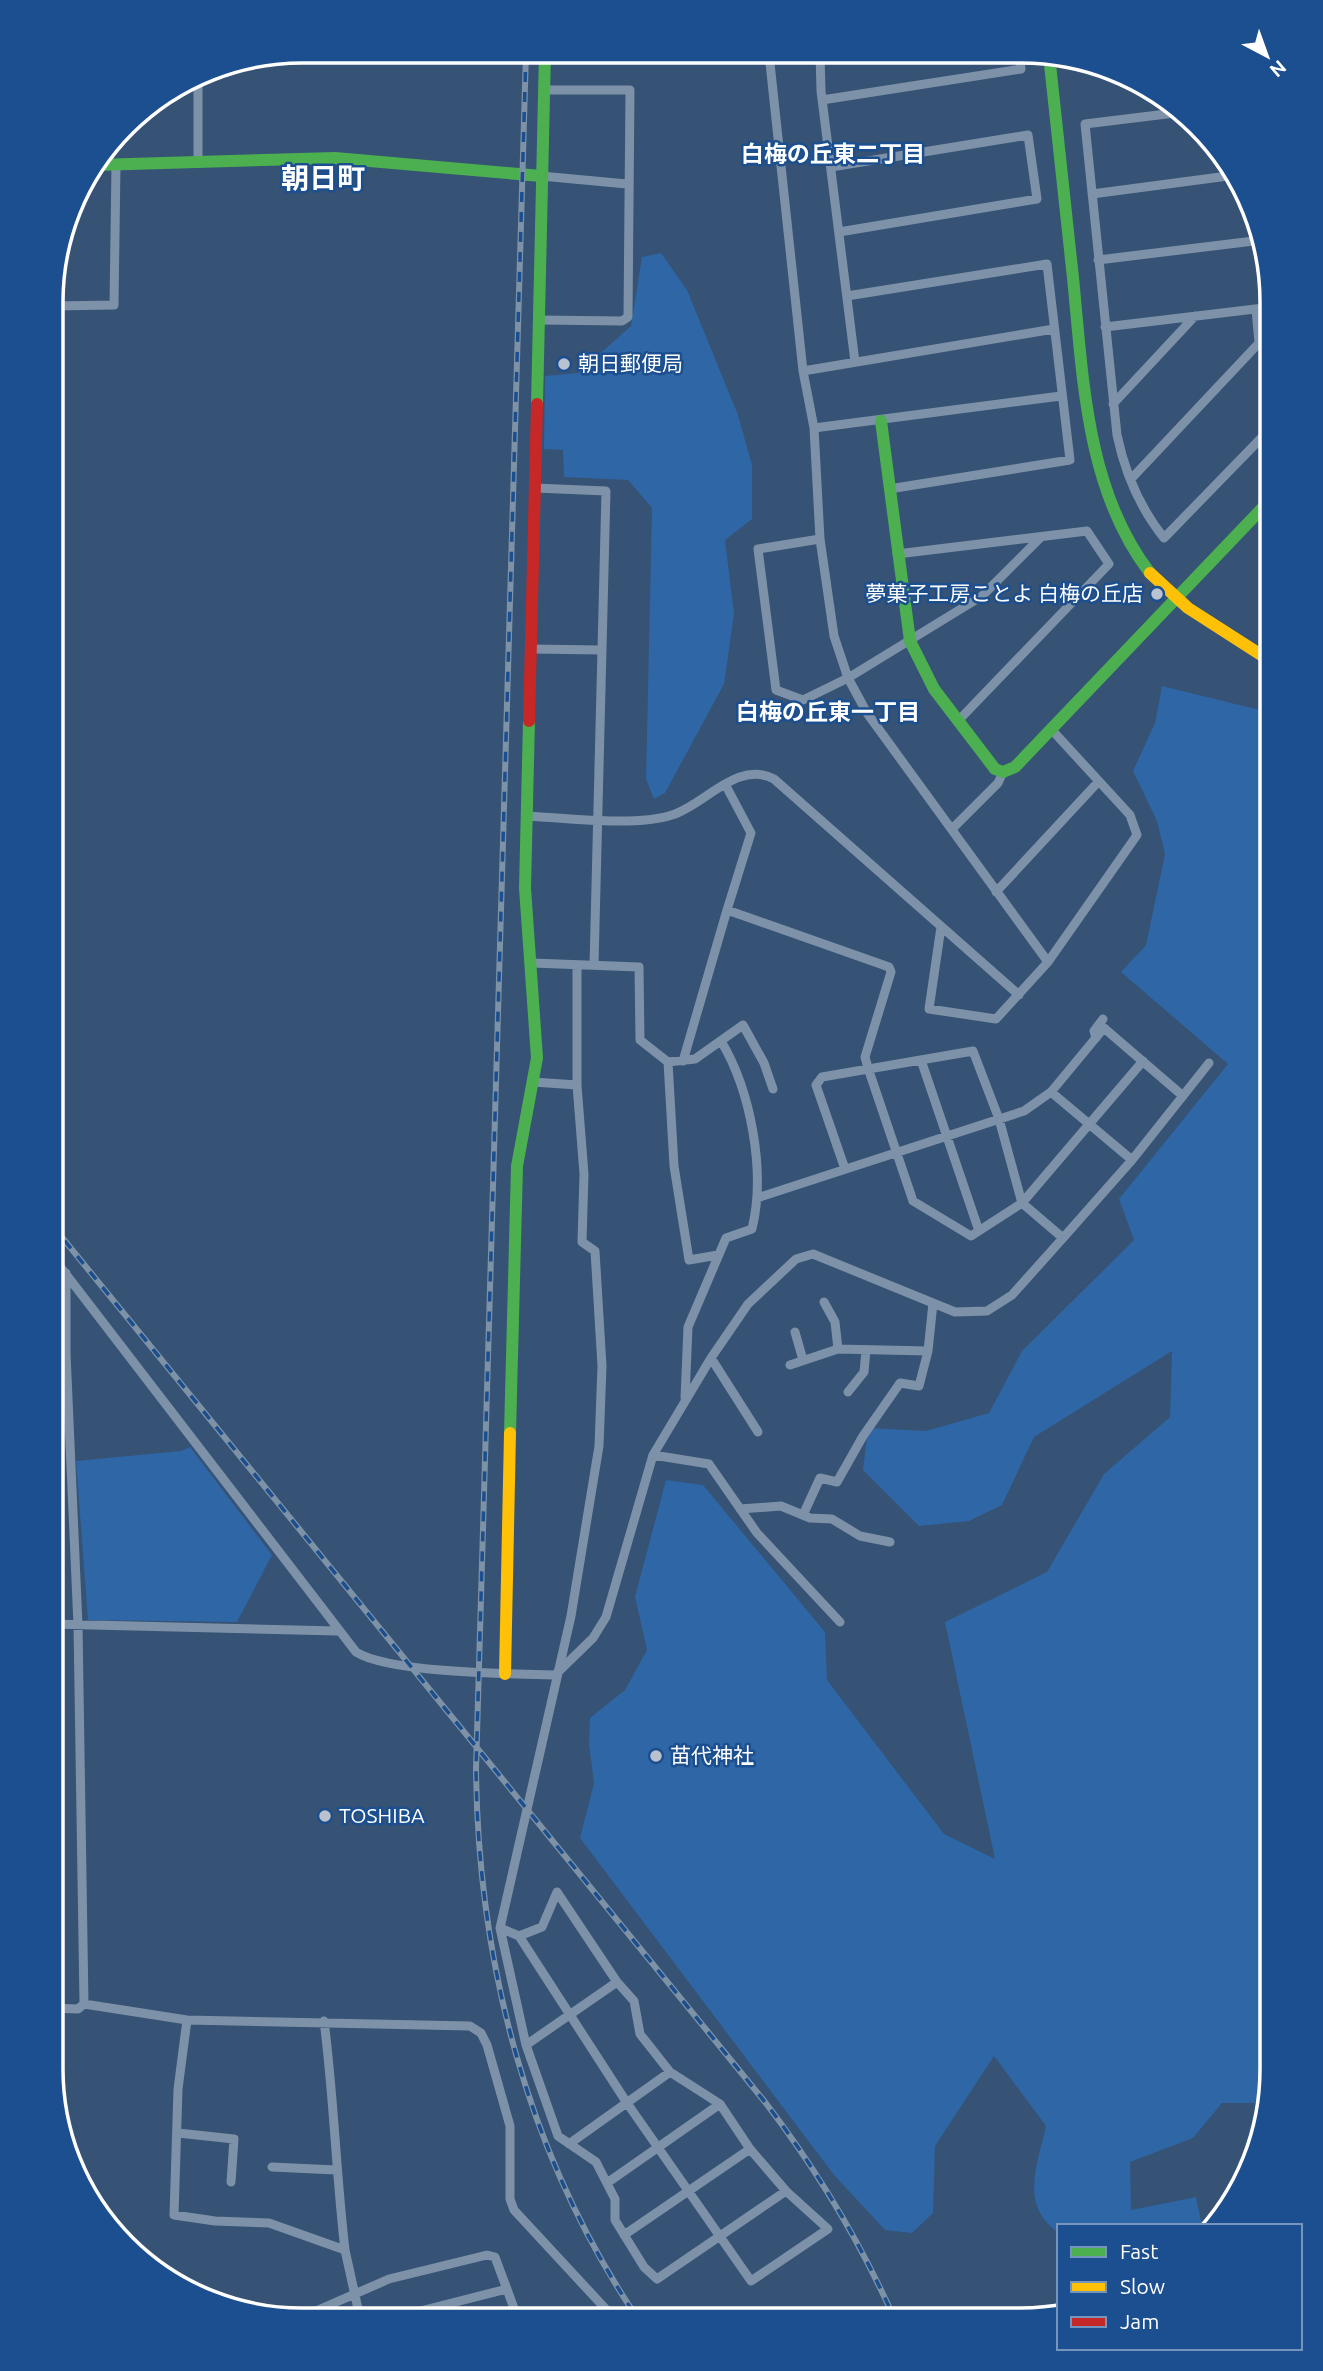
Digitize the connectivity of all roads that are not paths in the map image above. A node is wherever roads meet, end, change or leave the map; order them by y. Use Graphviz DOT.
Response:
graph roads {
  1 [pos="770,63"];
  2 [pos="820,63"];
  3 [pos="1020,63"];
  4 [pos="545,64"];
  5 [pos="1050,65"];
  6 [pos="198,88"];
  7 [pos="545,90"];
  8 [pos="822,100"];
  9 [pos="1167,113"];
  10 [pos="198,163"];
  11 [pos="107,165"];
  12 [pos="116,165"];
  13 [pos="831,167"];
  14 [pos="541,176"];
  15 [pos="1224,177"];
  16 [pos="627,184"];
  17 [pos="1092,194"];
  18 [pos="839,232"];
  19 [pos="1251,241"];
  20 [pos="1098,260"];
  21 [pos="847,296"];
  22 [pos="63,306"];
  23 [pos="1256,309"];
  24 [pos="1260,309"];
  25 [pos="1195,316"];
  26 [pos="540,320"];
  27 [pos="1105,327"];
  28 [pos="1054,329"];
  29 [pos="855,362"];
  30 [pos="803,371"];
  31 [pos="1061,396"];
  32 [pos="1113,404"];
  33 [pos="881,421"];
  34 [pos="814,428"];
  35 [pos="1260,439"];
  36 [pos="1131,479"];
  37 [pos="535,488"];
  38 [pos="889,489"];
  39 [pos="1260,511"];
  40 [pos="1040,538"];
  41 [pos="820,539"];
  42 [pos="897,554"];
  43 [pos="1176,599"];
  44 [pos="909,641"];
  45 [pos="531,649"];
  46 [pos="601,650"];
  47 [pos="1260,654"];
  48 [pos="848,678"];
  49 [pos="958,721"];
  50 [pos="1051,729"];
  51 [pos="1003,772"];
  52 [pos="1099,781"];
  53 [pos="725,784"];
  54 [pos="527,816"];
  55 [pos="598,819"];
  56 [pos="952,829"];
  57 [pos="996,892"];
  58 [pos="727,910"];
  59 [pos="941,927"];
  60 [pos="1048,962"];
  61 [pos="532,963"];
  62 [pos="577,965"];
  63 [pos="594,965"];
  64 [pos="1019,995"];
  65 [pos="1103,1019"];
  66 [pos="1096,1038"];
  67 [pos="722,1041"];
  68 [pos="921,1060"];
  69 [pos="683,1061"];
  70 [pos="1143,1061"];
  71 [pos="668,1062"];
  72 [pos="1209,1063"];
  73 [pos="868,1069"];
  74 [pos="533,1082"];
  75 [pos="577,1086"];
  76 [pos="773,1088"];
  77 [pos="1051,1092"];
  78 [pos="1183,1096"];
  79 [pos="999,1119"];
  80 [pos="1091,1125"];
  81 [pos="949,1135"];
  82 [pos="896,1152"];
  83 [pos="1132,1160"];
  84 [pos="845,1169"];
  85 [pos="757,1198"];
  86 [pos="1022,1203"];
  87 [pos="979,1231"];
  88 [pos="1063,1238"];
  89 [pos="718,1255"];
  90 [pos="63,1269"];
  91 [pos="66,1273"];
  92 [pos="824,1302"];
  93 [pos="933,1303"];
  94 [pos="795,1332"];
  95 [pos="838,1349"];
  96 [pos="866,1350"];
  97 [pos="928,1351"];
  98 [pos="63,1353"];
  99 [pos="66,1353"];
  100 [pos="711,1358"];
  101 [pos="803,1360"];
  102 [pos="790,1365"];
  103 [pos="848,1392"];
  104 [pos="685,1400"];
  105 [pos="758,1432"];
  106 [pos="653,1455"];
  107 [pos="740,1509"];
  108 [pos="803,1515"];
  109 [pos="890,1542"];
  110 [pos="840,1622"];
  111 [pos="63,1625"];
  112 [pos="78,1625"];
  113 [pos="336,1631"];
  114 [pos="505,1674"];
  115 [pos="555,1675"];
  116 [pos="500,1928"];
  117 [pos="519,1936"];
  118 [pos="617,1982"];
  119 [pos="83,2004"];
  120 [pos="63,2008"];
  121 [pos="569,2014"];
  122 [pos="187,2020"];
  123 [pos="324,2021"];
  124 [pos="526,2045"];
  125 [pos="670,2072"];
  126 [pos="627,2103"];
  127 [pos="720,2104"];
  128 [pos="178,2133"];
  129 [pos="569,2144"];
  130 [pos="658,2147"];
  131 [pos="750,2149"];
  132 [pos="272,2167"];
  133 [pos="336,2169"];
  134 [pos="231,2182"];
  135 [pos="607,2183"];
  136 [pos="689,2191"];
  137 [pos="786,2191"];
  138 [pos="624,2235"];
  139 [pos="720,2236"];
  140 [pos="345,2250"];
  141 [pos="507,2289"];
  142 [pos="353,2293"];
  143 [pos="321,2308"];
  144 [pos="357,2308"];
  145 [pos="432,2308"];
  146 [pos="514,2308"];
  147 [pos="608,2308"];
  1 -- 30 [label="street"];
  2 -- 8 [label="street"];
  3 -- 8 [label="street"];
  4 -- 7 [label="street"];
  5 -- 43 [label="street"];
  6 -- 10 [label="street"];
  7 -- 14 [label="street"];
  7 -- 16 [label="street"];
  8 -- 13 [label="street"];
  9 -- 17 [label="street"];
  10 -- 12 [label="street"];
  10 -- 14 [label="street"];
  11 -- 12 [label="street"];
  12 -- 22 [label="street"];
  13 -- 18 [label="street"];
  13 -- 18 [label="street"];
  14 -- 16 [label="street"];
  14 -- 26 [label="street"];
  15 -- 17 [label="street"];
  16 -- 26 [label="street"];
  17 -- 20 [label="street"];
  18 -- 21 [label="street"];
  19 -- 20 [label="street"];
  20 -- 27 [label="street"];
  21 -- 28 [label="street"];
  21 -- 29 [label="street"];
  23 -- 24 [label="street"];
  23 -- 25 [label="street"];
  23 -- 36 [label="street"];
  25 -- 27 [label="street"];
  25 -- 32 [label="street"];
  26 -- 37 [label="street"];
  27 -- 32 [label="street"];
  28 -- 29 [label="street"];
  28 -- 31 [label="street"];
  29 -- 30 [label="street"];
  30 -- 34 [label="street"];
  31 -- 33 [label="street"];
  31 -- 38 [label="street"];
  32 -- 36 [label="street"];
  33 -- 34 [label="street"];
  33 -- 38 [label="street"];
  34 -- 41 [label="street"];
  35 -- 36 [label="street"];
  37 -- 45 [label="street"];
  37 -- 46 [label="street"];
  38 -- 42 [label="street"];
  39 -- 43 [label="street"];
  40 -- 42 [label="street"];
  40 -- 44 [label="street"];
  40 -- 49 [label="street"];
  41 -- 48 [label="street"];
  41 -- 48 [label="street"];
  42 -- 44 [label="street"];
  43 -- 47 [label="street"];
  43 -- 50 [label="street"];
  44 -- 48 [label="street"];
  44 -- 49 [label="street"];
  45 -- 46 [label="street"];
  45 -- 54 [label="street"];
  46 -- 55 [label="street"];
  48 -- 56 [label="street"];
  49 -- 51 [label="street"];
  50 -- 51 [label="street"];
  50 -- 52 [label="street"];
  51 -- 56 [label="street"];
  52 -- 57 [label="street"];
  52 -- 60 [label="street"];
  53 -- 55 [label="street"];
  53 -- 58 [label="street"];
  53 -- 59 [label="street"];
  54 -- 55 [label="street"];
  54 -- 61 [label="street"];
  55 -- 63 [label="street"];
  56 -- 57 [label="street"];
  57 -- 60 [label="street"];
  58 -- 69 [label="street"];
  58 -- 73 [label="street"];
  59 -- 64 [label="street"];
  59 -- 64 [label="street"];
  60 -- 64 [label="street"];
  61 -- 62 [label="street"];
  61 -- 74 [label="street"];
  62 -- 63 [label="street"];
  62 -- 75 [label="street"];
  63 -- 71 [label="street"];
  65 -- 66 [label="street"];
  66 -- 70 [label="street"];
  66 -- 77 [label="street"];
  67 -- 69 [label="street"];
  67 -- 76 [label="street"];
  67 -- 85 [label="street"];
  68 -- 73 [label="street"];
  68 -- 79 [label="street"];
  68 -- 81 [label="street"];
  69 -- 71 [label="street"];
  70 -- 78 [label="street"];
  70 -- 80 [label="street"];
  71 -- 89 [label="street"];
  72 -- 78 [label="street"];
  73 -- 82 [label="street"];
  73 -- 84 [label="street"];
  74 -- 75 [label="street"];
  74 -- 114 [label="street"];
  75 -- 115 [label="street"];
  77 -- 79 [label="street"];
  77 -- 80 [label="street"];
  78 -- 83 [label="street"];
  79 -- 81 [label="street"];
  79 -- 86 [label="street"];
  80 -- 83 [label="street"];
  80 -- 86 [label="street"];
  81 -- 82 [label="street"];
  81 -- 87 [label="street"];
  82 -- 84 [label="street"];
  82 -- 87 [label="street"];
  83 -- 88 [label="street"];
  84 -- 85 [label="street"];
  85 -- 89 [label="street"];
  86 -- 87 [label="street"];
  86 -- 88 [label="street"];
  88 -- 93 [label="street"];
  89 -- 104 [label="street"];
  90 -- 91 [label="street"];
  91 -- 99 [label="street"];
  91 -- 113 [label="street"];
  92 -- 95 [label="street"];
  93 -- 97 [label="street"];
  93 -- 100 [label="street"];
  94 -- 101 [label="street"];
  95 -- 96 [label="street"];
  95 -- 101 [label="street"];
  96 -- 97 [label="street"];
  96 -- 103 [label="street"];
  97 -- 108 [label="street"];
  98 -- 99 [label="street"];
  99 -- 112 [label="street"];
  100 -- 104 [label="street"];
  100 -- 105 [label="street"];
  101 -- 102 [label="street"];
  104 -- 106 [label="street"];
  106 -- 107 [label="street"];
  106 -- 115 [label="street"];
  107 -- 108 [label="street"];
  107 -- 110 [label="street"];
  108 -- 109 [label="street"];
  111 -- 112 [label="street"];
  112 -- 113 [label="street"];
  112 -- 119 [label="street"];
  113 -- 114 [label="street"];
  114 -- 115 [label="street"];
  115 -- 116 [label="street"];
  116 -- 117 [label="street"];
  116 -- 124 [label="street"];
  117 -- 118 [label="street"];
  117 -- 121 [label="street"];
  118 -- 121 [label="street"];
  118 -- 125 [label="street"];
  119 -- 120 [label="street"];
  119 -- 122 [label="street"];
  121 -- 124 [label="street"];
  121 -- 126 [label="street"];
  122 -- 123 [label="street"];
  122 -- 128 [label="street"];
  123 -- 133 [label="street"];
  123 -- 147 [label="street"];
  124 -- 129 [label="street"];
  125 -- 126 [label="street"];
  125 -- 127 [label="street"];
  126 -- 129 [label="street"];
  126 -- 130 [label="street"];
  127 -- 130 [label="street"];
  127 -- 131 [label="street"];
  128 -- 134 [label="street"];
  128 -- 140 [label="street"];
  129 -- 135 [label="street"];
  130 -- 135 [label="street"];
  130 -- 136 [label="street"];
  131 -- 136 [label="street"];
  131 -- 137 [label="street"];
  132 -- 133 [label="street"];
  133 -- 140 [label="street"];
  135 -- 138 [label="street"];
  136 -- 138 [label="street"];
  136 -- 139 [label="street"];
  137 -- 139 [label="street"];
  137 -- 139 [label="street"];
  138 -- 139 [label="street"];
  140 -- 142 [label="street"];
  141 -- 142 [label="street"];
  141 -- 145 [label="street"];
  141 -- 146 [label="street"];
  142 -- 143 [label="street"];
  142 -- 144 [label="street"];
}
